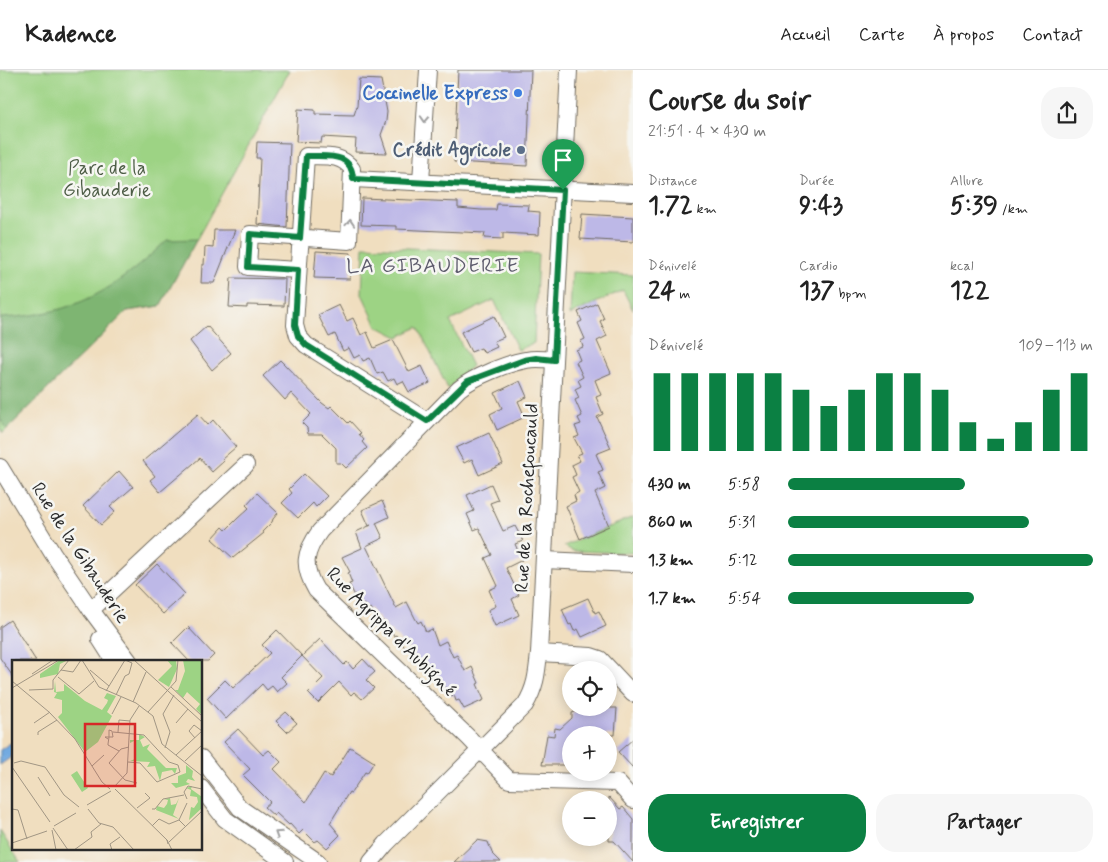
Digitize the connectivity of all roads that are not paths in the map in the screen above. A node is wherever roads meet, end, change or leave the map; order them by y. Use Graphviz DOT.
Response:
graph roads {
  1 [pos="428,70"];
  2 [pos="569,70"];
  3 [pos="353,179"];
  4 [pos="421,182"];
  5 [pos="563,190"];
  6 [pos="633,192"];
  7 [pos="300,238"];
  8 [pos="298,270"];
  9 [pos="554,360"];
  10 [pos="427,421"];
  11 [pos="246,465"];
  12 [pos="0,467"];
  13 [pos="0,484"];
  14 [pos="544,560"];
  15 [pos="633,564"];
  16 [pos="91,610"];
  17 [pos="539,653"];
  18 [pos="113,660"];
  19 [pos="128,660"];
  20 [pos="633,694"];
  21 [pos="481,750"];
  22 [pos="202,759"];
  23 [pos="202,789"];
  24 [pos="633,800"];
  25 [pos="285,862"];
  26 [pos="318,862"];
  27 [pos="371,862"];
  1 -- 4 [label="street, one-way"];
  2 -- 5 [label="street, Rue de la Rochefoucauld"];
  3 -- 4 [label="street"];
  7 -- 3 [label="street, one-way"];
  3 -- 7 [label="street"];
  4 -- 5 [label="street"];
  5 -- 6 [label="street"];
  5 -- 9 [label="street, Rue de la Rochefoucauld"];
  7 -- 8 [label="street"];
  7 -- 8 [label="street"];
  8 -- 10 [label="street"];
  9 -- 10 [label="street, Rue Agrippa d'Aubigné"];
  9 -- 14 [label="street, Rue de la Rochefoucauld"];
  10 -- 21 [label="street, Rue Agrippa d'Aubigné"];
  11 -- 16 [label="street"];
  12 -- 16 [label="street, Rue de la Gibauderie"];
  13 -- 18 [label="street, Rue de la Gibauderie"];
  14 -- 15 [label="street"];
  14 -- 17 [label="street, Rue de la Rochefoucauld"];
  16 -- 19 [label="street, Rue de la Gibauderie"];
  17 -- 20 [label="street"];
  17 -- 21 [label="street, Rue de la Rochefoucauld"];
  21 -- 24 [label="street, Rue Agrippa d'Aubigné"];
  21 -- 27 [label="street, Rue de la Rochefoucauld"];
  26 -- 22 [label="street, one-way"];
  23 -- 25 [label="street"];
}
